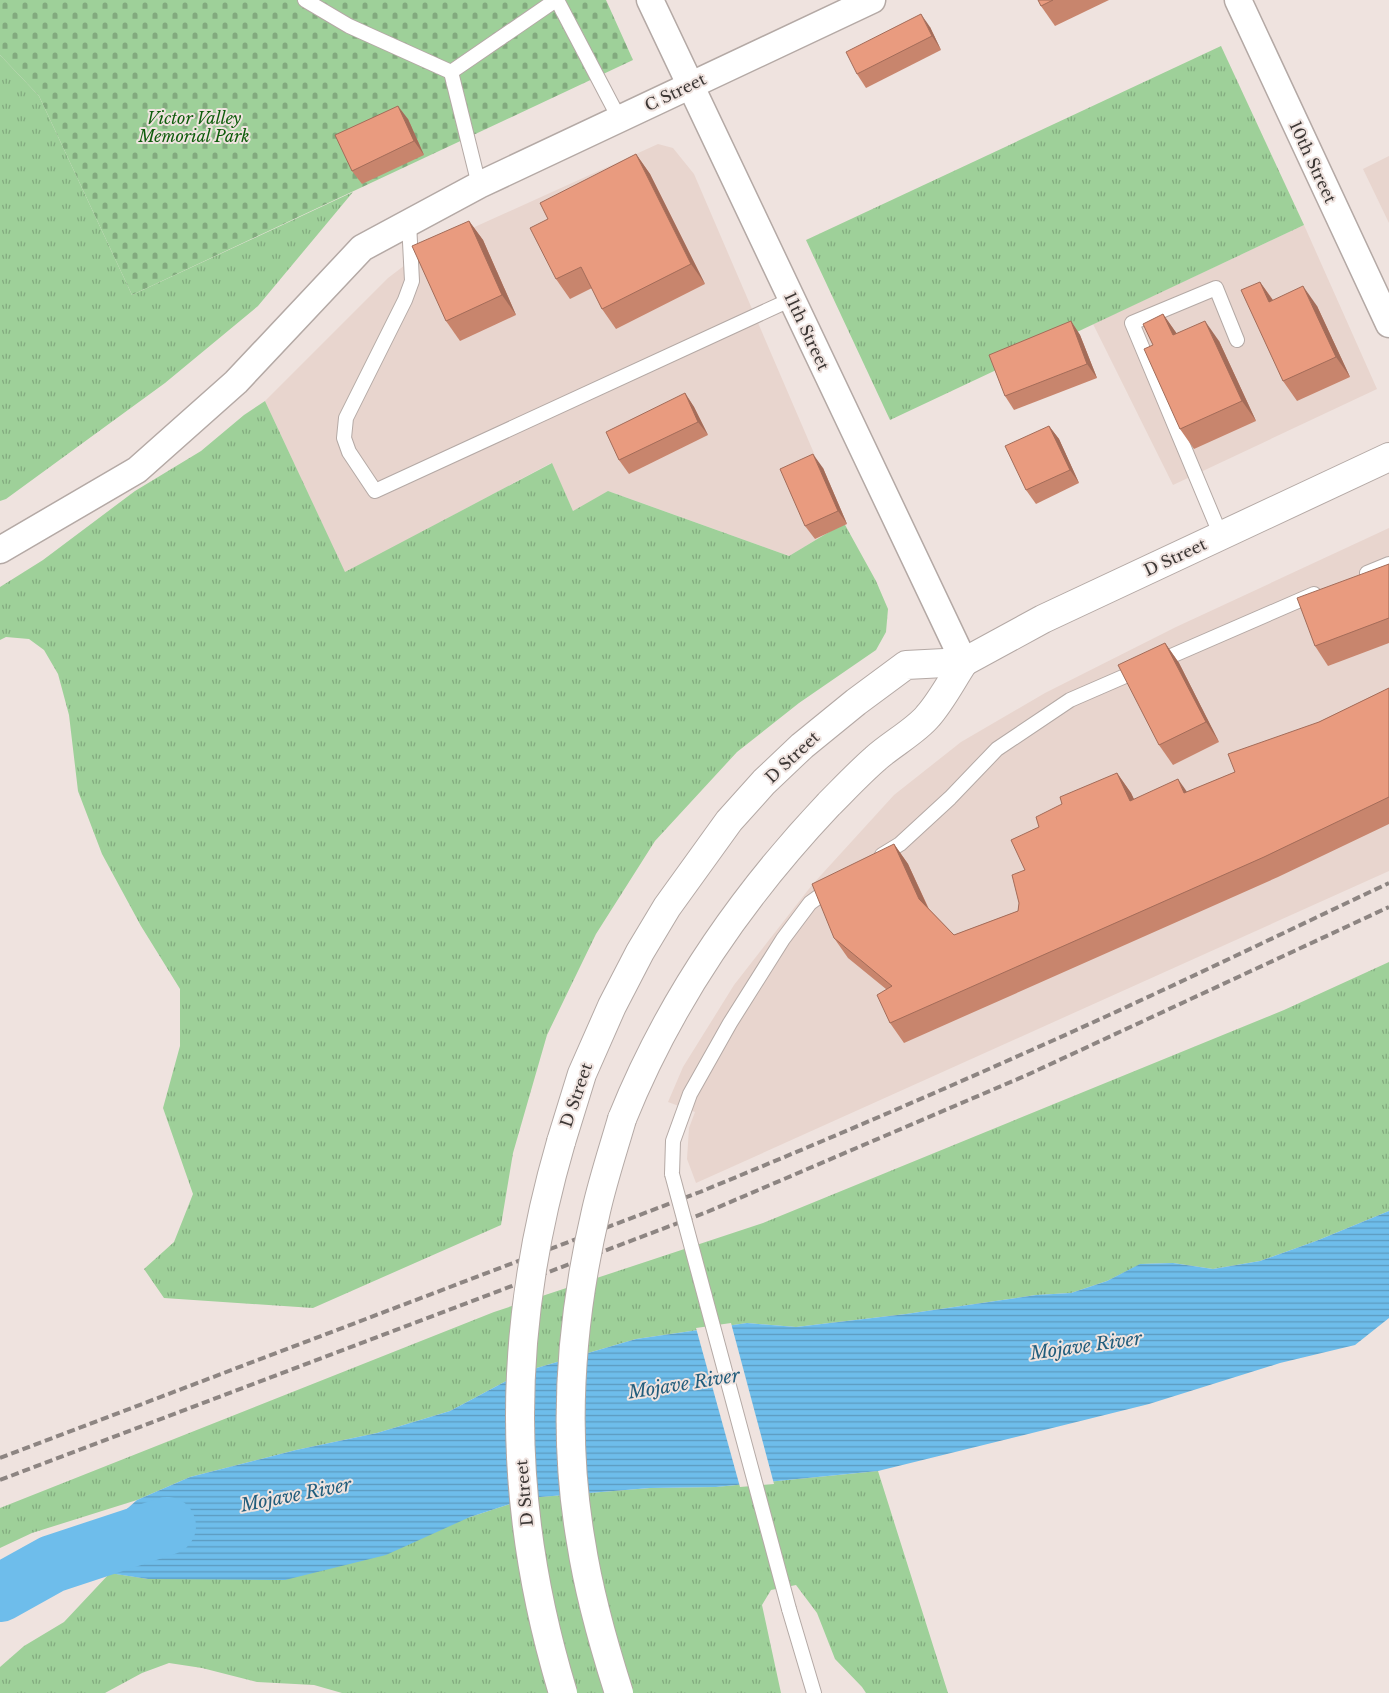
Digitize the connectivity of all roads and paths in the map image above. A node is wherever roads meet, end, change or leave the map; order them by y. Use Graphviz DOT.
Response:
graph roads {
  1 [pos="305,0"];
  2 [pos="557,0"];
  3 [pos="650,0"];
  4 [pos="872,0"];
  5 [pos="1238,0"];
  6 [pos="451,72"];
  7 [pos="690,84"];
  8 [pos="620,120"];
  9 [pos="479,185"];
  10 [pos="409,223"];
  11 [pos="792,299"];
  12 [pos="1387,315"];
  13 [pos="1238,340"];
  14 [pos="1389,457"];
  15 [pos="1221,536"];
  16 [pos="0,550"];
  17 [pos="1389,564"];
  18 [pos="1353,578"];
  19 [pos="1326,589"];
  20 [pos="964,662"];
  21 [pos="869,863"];
  22 [pos="845,876"];
  23 [pos="563,1693"];
  24 [pos="619,1693"];
  25 [pos="814,1693"];
  1 -- 6 [label="lane"];
  2 -- 6 [label="lane"];
  2 -- 8 [label="lane"];
  3 -- 7 [label="street, 11th Street"];
  4 -- 7 [label="street, C Street"];
  5 -- 12 [label="street, 10th Street"];
  6 -- 9 [label="lane"];
  7 -- 8 [label="street, C Street"];
  7 -- 11 [label="street, 11th Street"];
  8 -- 9 [label="street, C Street"];
  9 -- 10 [label="street, C Street"];
  10 -- 11 [label="lane"];
  10 -- 16 [label="street, C Street"];
  11 -- 20 [label="street, 11th Street"];
  13 -- 15 [label="lane"];
  14 -- 15 [label="main road, D Street"];
  15 -- 20 [label="main road, D Street"];
  17 -- 18 [label="lane"];
  19 -- 21 [label="lane"];
  20 -- 23 [label="main road, D Street, bridge"];
  20 -- 24 [label="main road, D Street, bridge"];
  22 -- 25 [label="lane, bridge"];
}
